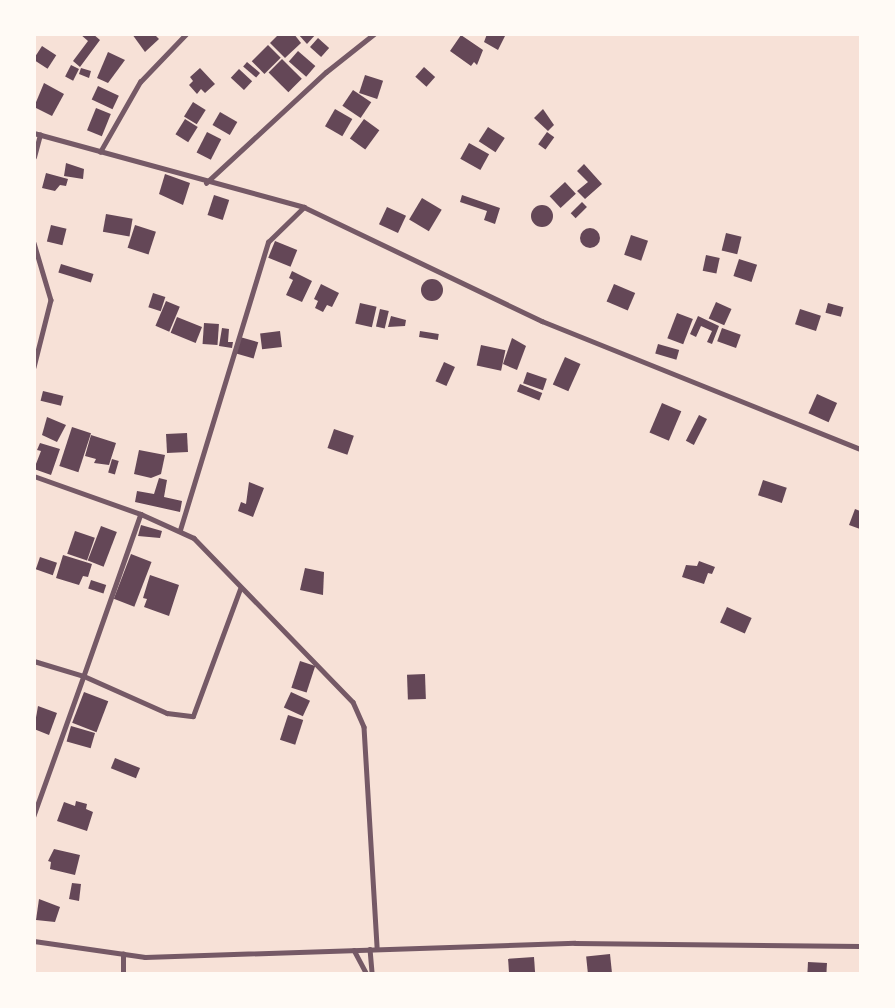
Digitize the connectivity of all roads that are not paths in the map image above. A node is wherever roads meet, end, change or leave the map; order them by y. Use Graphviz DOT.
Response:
graph roads {
  1 [pos="186,34"];
  2 [pos="374,34"];
  3 [pos="37,134"];
  4 [pos="100,152"];
  5 [pos="34,157"];
  6 [pos="206,183"];
  7 [pos="304,207"];
  8 [pos="34,243"];
  9 [pos="34,367"];
  10 [pos="861,449"];
  11 [pos="34,476"];
  12 [pos="141,513"];
  13 [pos="180,530"];
  14 [pos="240,589"];
  15 [pos="34,661"];
  16 [pos="84,676"];
  17 [pos="34,816"];
  18 [pos="34,941"];
  19 [pos="861,946"];
  20 [pos="377,949"];
  21 [pos="354,950"];
  22 [pos="370,950"];
  23 [pos="123,954"];
  24 [pos="123,974"];
  25 [pos="367,974"];
  26 [pos="372,974"];
  1 -- 4 [label="street"];
  2 -- 6 [label="street"];
  3 -- 4 [label="street"];
  3 -- 5 [label="street"];
  4 -- 6 [label="street"];
  6 -- 7 [label="street"];
  7 -- 10 [label="street"];
  7 -- 13 [label="street"];
  8 -- 9 [label="street"];
  11 -- 12 [label="street"];
  12 -- 13 [label="street"];
  12 -- 16 [label="street"];
  13 -- 14 [label="street"];
  14 -- 16 [label="street"];
  14 -- 20 [label="street"];
  15 -- 16 [label="street"];
  16 -- 17 [label="street"];
  18 -- 23 [label="street"];
  19 -- 20 [label="street"];
  20 -- 22 [label="street"];
  21 -- 22 [label="street"];
  21 -- 23 [label="street"];
  21 -- 25 [label="street"];
  22 -- 26 [label="street"];
  23 -- 24 [label="street"];
}
